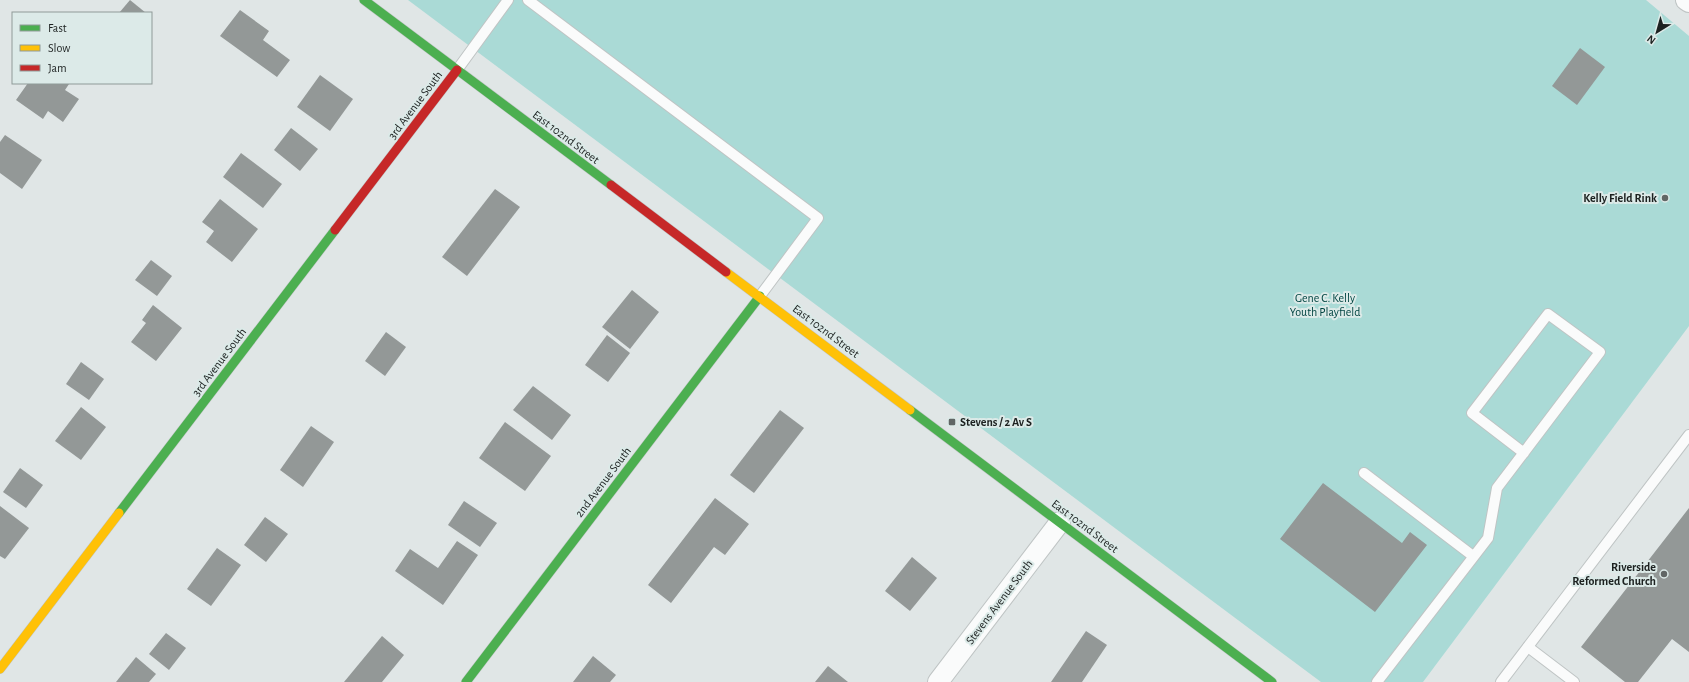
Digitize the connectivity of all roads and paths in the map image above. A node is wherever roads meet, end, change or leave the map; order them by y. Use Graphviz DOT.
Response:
graph roads {
  1 [pos="364,0"];
  2 [pos="508,0"];
  3 [pos="528,0"];
  4 [pos="1686,0"];
  5 [pos="1689,2"];
  6 [pos="457,70"];
  7 [pos="760,296"];
  8 [pos="1689,435"];
  9 [pos="1524,452"];
  10 [pos="1364,473"];
  11 [pos="1060,522"];
  12 [pos="1474,556"];
  13 [pos="1528,647"];
  14 [pos="0,669"];
  15 [pos="466,682"];
  16 [pos="938,682"];
  17 [pos="1272,682"];
  18 [pos="1377,682"];
  19 [pos="1502,682"];
  20 [pos="1574,682"];
  1 -- 6 [label="street, East 102nd Street"];
  2 -- 6 [label="lane"];
  3 -- 7 [label="lane"];
  4 -- 5 [label="street"];
  6 -- 7 [label="street, East 102nd Street"];
  6 -- 14 [label="street, 3rd Avenue South"];
  7 -- 11 [label="street, East 102nd Street"];
  7 -- 15 [label="street, 2nd Avenue South"];
  8 -- 13 [label="lane"];
  9 -- 9 [label="lane"];
  9 -- 12 [label="lane"];
  10 -- 12 [label="lane"];
  11 -- 16 [label="street, Stevens Avenue South"];
  11 -- 17 [label="street, East 102nd Street"];
  12 -- 18 [label="lane"];
  13 -- 19 [label="lane"];
  13 -- 20 [label="lane"];
}
